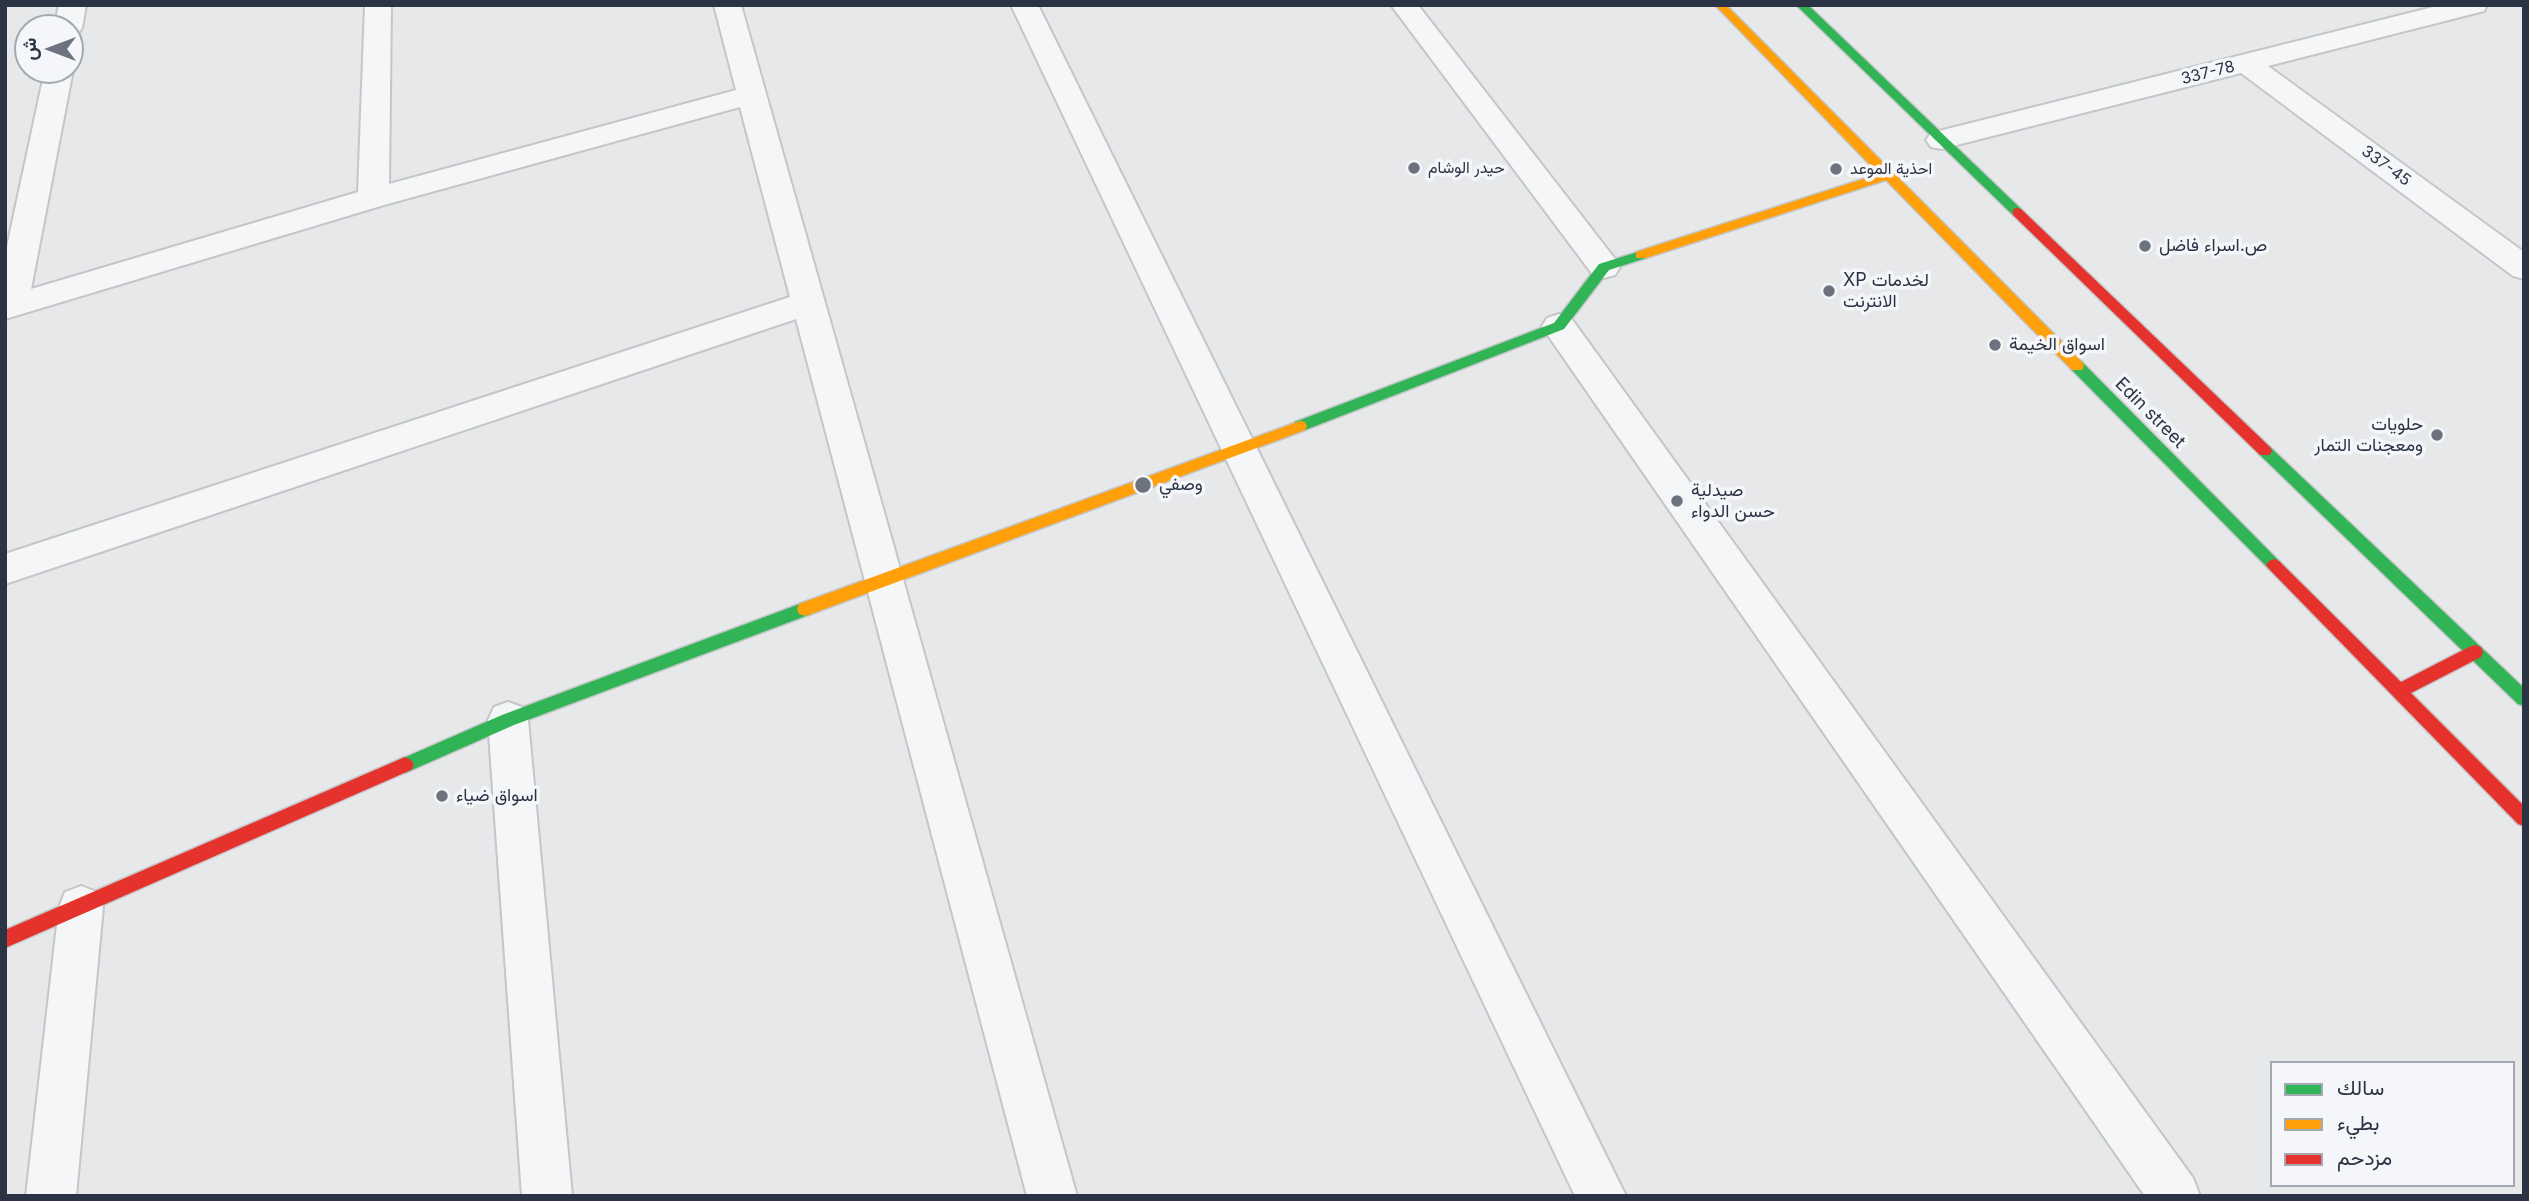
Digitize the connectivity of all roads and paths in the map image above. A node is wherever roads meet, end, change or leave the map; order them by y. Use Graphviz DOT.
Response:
graph roads {
  1 [pos="378,5"];
  2 [pos="727,5"];
  3 [pos="1024,5"];
  4 [pos="1404,5"];
  5 [pos="1720,5"];
  6 [pos="1801,5"];
  7 [pos="2474,5"];
  8 [pos="2247,64"];
  9 [pos="57,84"];
  10 [pos="751,94"];
  11 [pos="1941,141"];
  12 [pos="1888,175"];
  13 [pos="373,198"];
  14 [pos="1604,267"];
  15 [pos="2524,268"];
  16 [pos="807,303"];
  17 [pos="8,307"];
  18 [pos="1559,326"];
  19 [pos="1239,449"];
  20 [pos="5,569"];
  21 [pos="883,579"];
  22 [pos="2475,652"];
  23 [pos="2399,691"];
  24 [pos="2524,699"];
  25 [pos="509,720"];
  26 [pos="2524,818"];
  27 [pos="82,907"];
  28 [pos="5,939"];
  29 [pos="51,1196"];
  30 [pos="547,1196"];
  31 [pos="1052,1196"];
  32 [pos="1601,1196"];
  33 [pos="2175,1196"];
  1 -- 13 [label="street"];
  2 -- 10 [label="street"];
  3 -- 19 [label="street"];
  4 -- 14 [label="street"];
  5 -- 12 [label="street, Edin street"];
  6 -- 11 [label="street"];
  7 -- 8 [label="street, 337-78"];
  8 -- 11 [label="street, 337-78"];
  8 -- 15 [label="street, 337-45"];
  9 -- 17 [label="street"];
  10 -- 13 [label="street"];
  10 -- 16 [label="street"];
  11 -- 22 [label="street"];
  12 -- 14 [label="street"];
  12 -- 23 [label="street, Edin street"];
  13 -- 17 [label="street"];
  14 -- 18 [label="street"];
  16 -- 20 [label="street"];
  16 -- 21 [label="street"];
  18 -- 19 [label="street"];
  18 -- 33 [label="street"];
  19 -- 21 [label="street"];
  19 -- 32 [label="street"];
  21 -- 25 [label="street"];
  21 -- 31 [label="street"];
  22 -- 23 [label="street"];
  22 -- 24 [label="street"];
  23 -- 26 [label="street, Edin street"];
  25 -- 27 [label="street"];
  25 -- 30 [label="street"];
  27 -- 28 [label="street"];
  27 -- 29 [label="street"];
}
